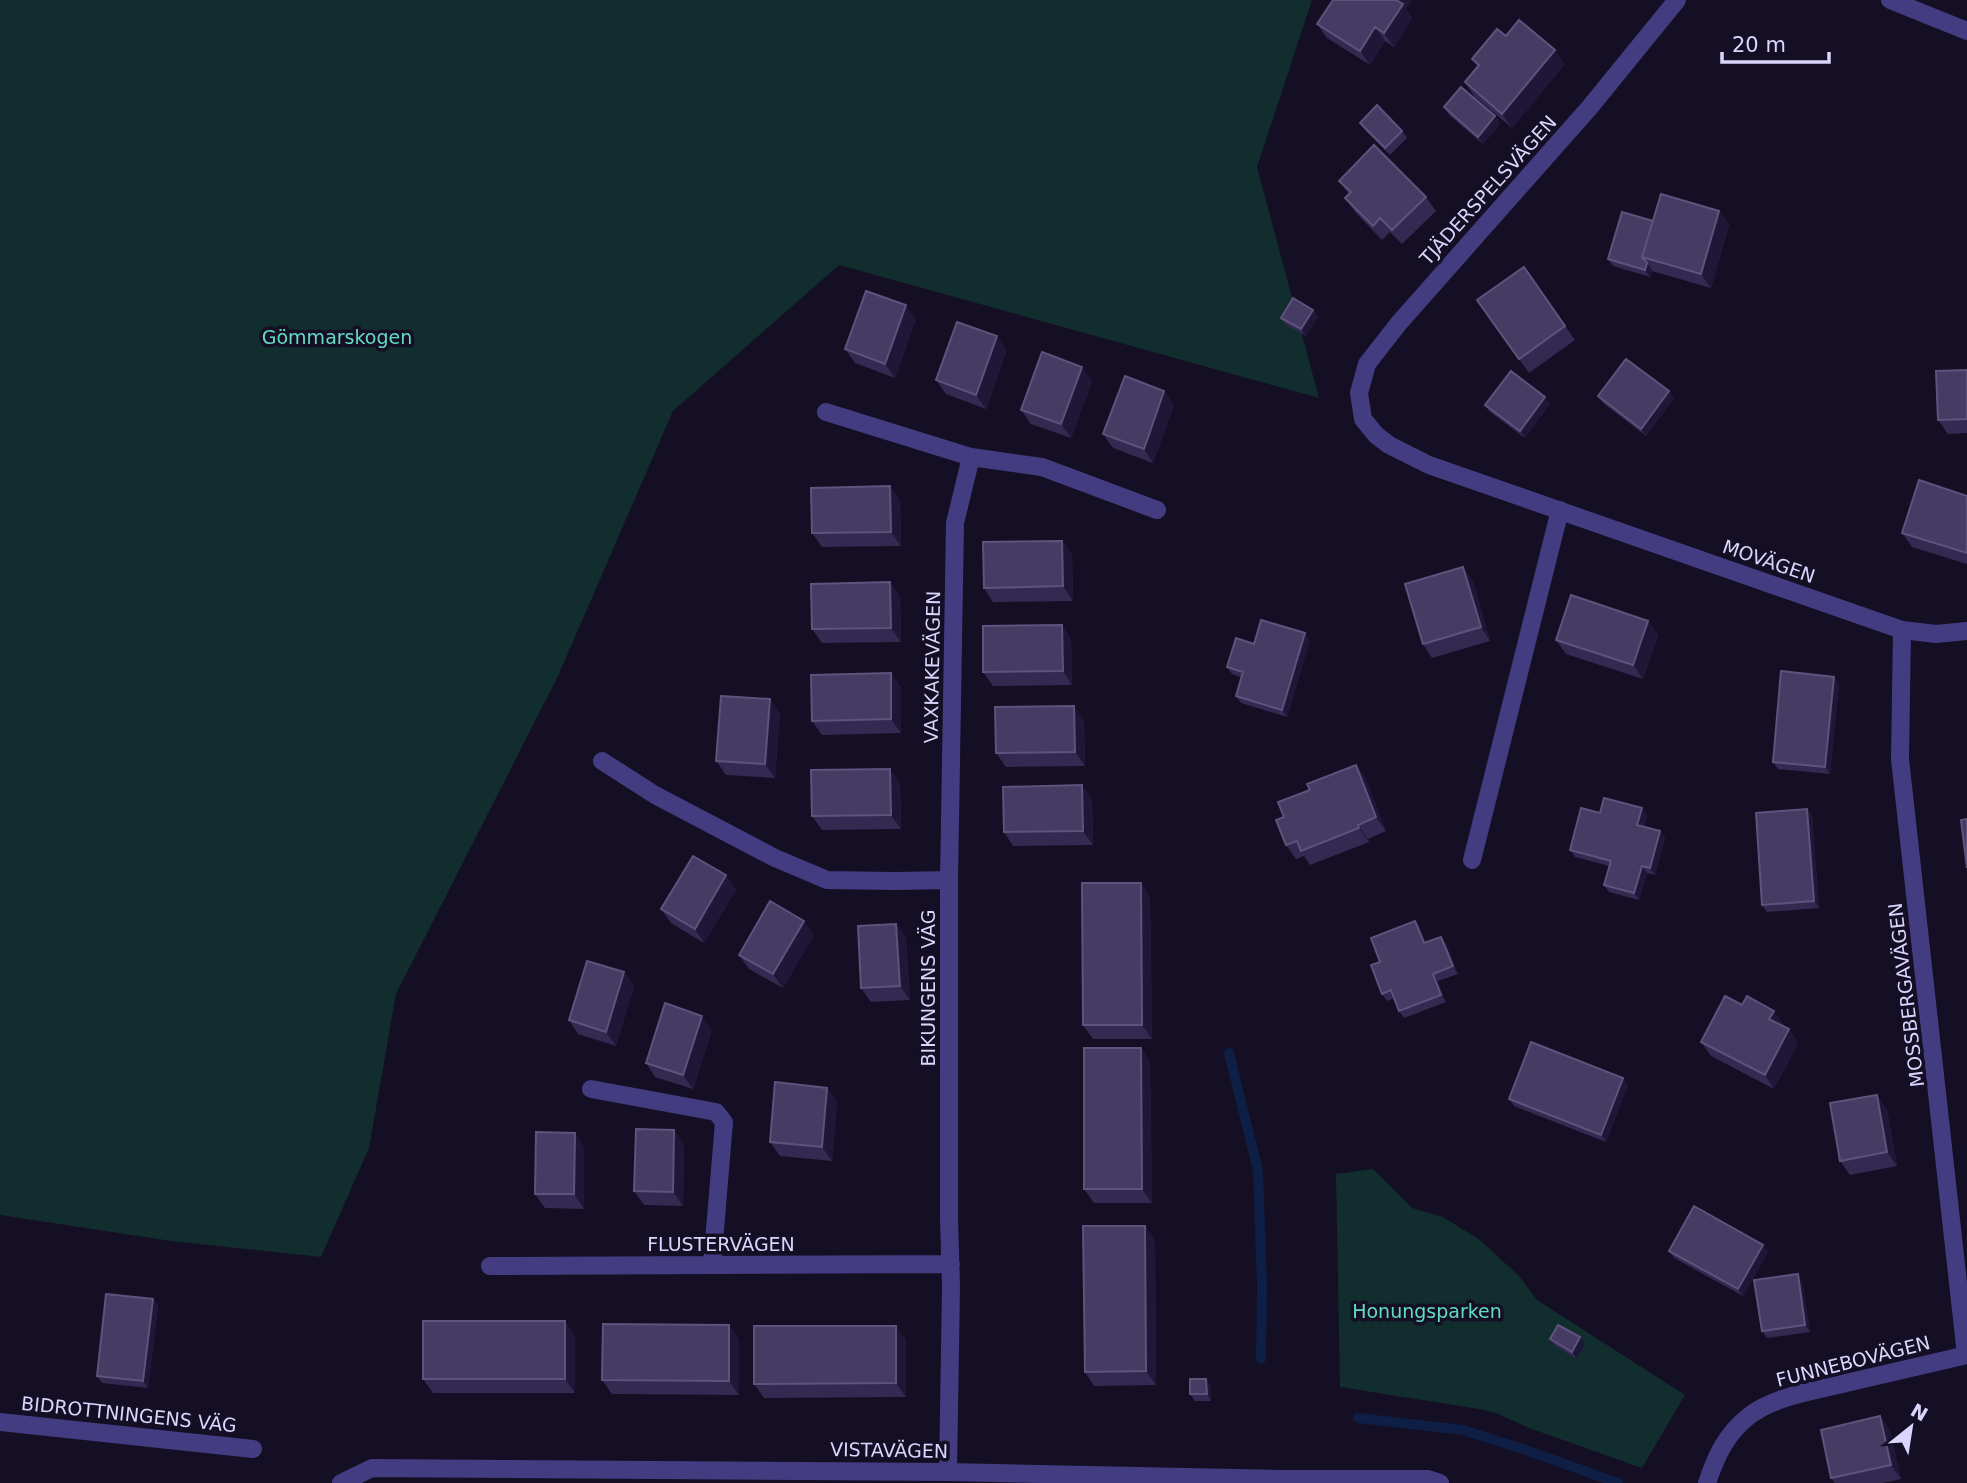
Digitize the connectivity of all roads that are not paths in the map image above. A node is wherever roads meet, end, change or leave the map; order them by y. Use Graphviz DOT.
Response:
graph roads {
  1 [pos="1677,0"];
  2 [pos="1890,0"];
  3 [pos="1967,31"];
  4 [pos="826,412"];
  5 [pos="1363,419"];
  6 [pos="971,457"];
  7 [pos="1157,510"];
  8 [pos="1560,510"];
  9 [pos="1902,630"];
  10 [pos="1967,631"];
  11 [pos="602,761"];
  12 [pos="1472,860"];
  13 [pos="949,880"];
  14 [pos="591,1089"];
  15 [pos="712,1265"];
  16 [pos="951,1265"];
  17 [pos="491,1266"];
  18 [pos="1967,1355"];
  19 [pos="0,1422"];
  20 [pos="253,1449"];
  21 [pos="948,1472"];
  22 [pos="1279,1481"];
  23 [pos="341,1483"];
  24 [pos="1440,1483"];
  25 [pos="1707,1483"];
  1 -- 5 [label="street, TJÄDERSPELSVÄGEN"];
  2 -- 3 [label="street"];
  4 -- 6 [label="street"];
  5 -- 8 [label="street, MOVÄGEN"];
  6 -- 7 [label="street"];
  6 -- 13 [label="street, VAXKAKEVÄGEN"];
  8 -- 9 [label="street, MOVÄGEN"];
  8 -- 12 [label="street"];
  9 -- 10 [label="street, MOVÄGEN"];
  9 -- 18 [label="street, MOSSBERGAVÄGEN"];
  11 -- 13 [label="street, BIKUNGENS VÄG"];
  13 -- 16 [label="street, BIKUNGENS VÄG"];
  14 -- 15 [label="street"];
  15 -- 16 [label="street, FLUSTERVÄGEN"];
  15 -- 17 [label="street, FLUSTERVÄGEN"];
  16 -- 21 [label="street, BIKUNGENS VÄG"];
  18 -- 25 [label="street, FUNNEBOVÄGEN"];
  19 -- 20 [label="street, BIDROTTNINGENS VÄG"];
  21 -- 22 [label="street, VISTAVÄGEN"];
  21 -- 23 [label="street, VISTAVÄGEN"];
  22 -- 24 [label="street, VISTAVÄGEN"];
}
